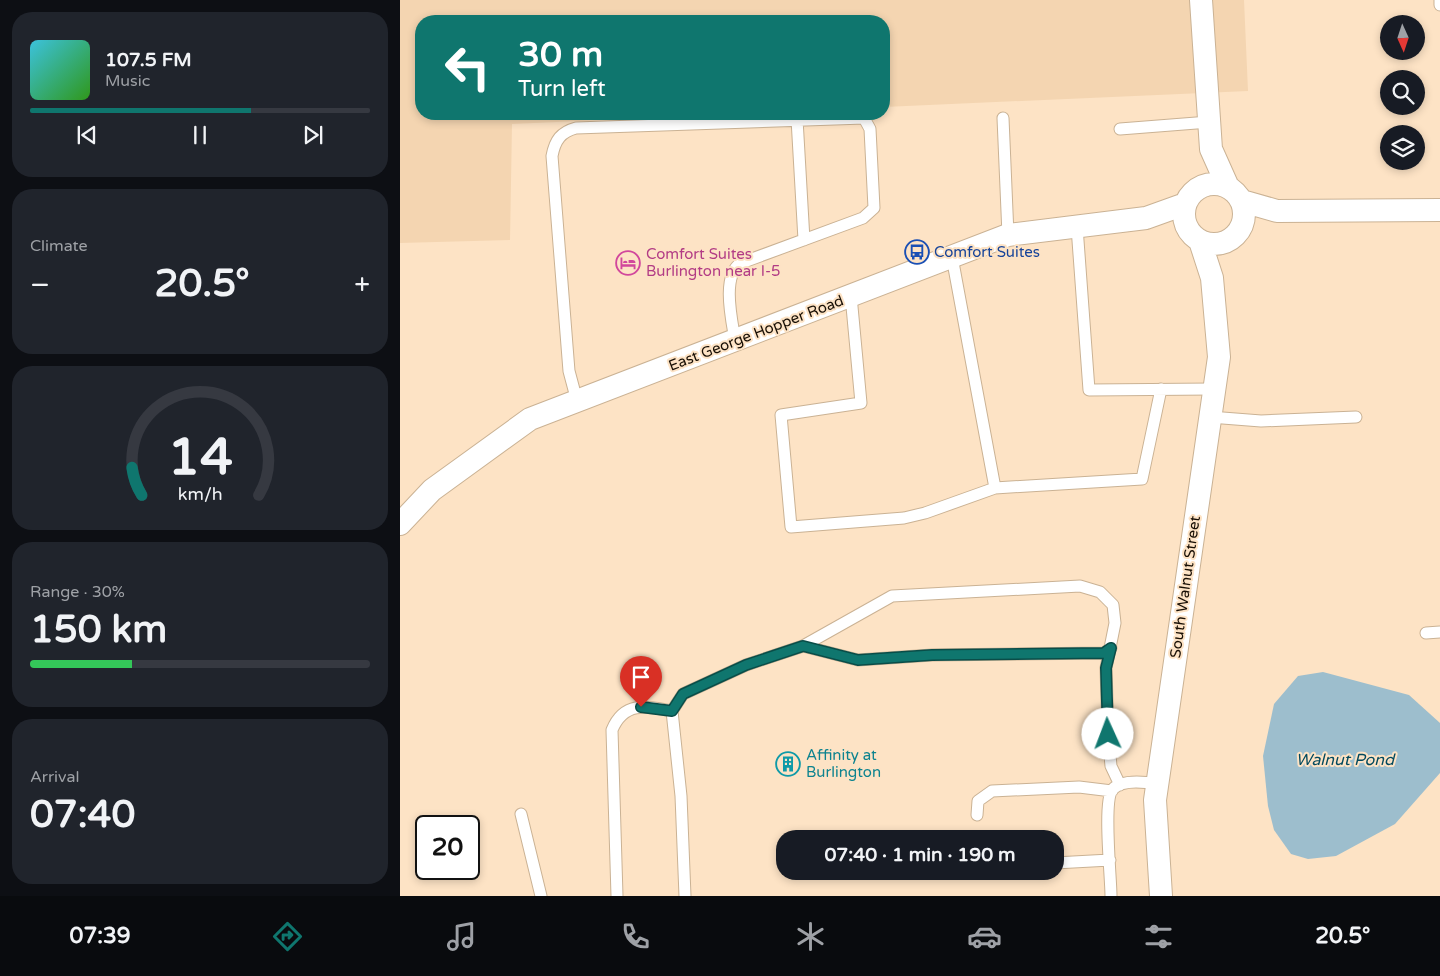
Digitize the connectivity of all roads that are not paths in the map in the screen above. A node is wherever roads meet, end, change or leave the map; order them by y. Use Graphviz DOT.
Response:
graph roads {
  1 [pos="1201,0"];
  2 [pos="1440,0"];
  3 [pos="1440,6"];
  4 [pos="1003,118"];
  5 [pos="772,120"];
  6 [pos="797,120"];
  7 [pos="865,120"];
  8 [pos="1209,122"];
  9 [pos="1120,129"];
  10 [pos="1210,149"];
  11 [pos="1235,194"];
  12 [pos="1189,198"];
  13 [pos="1440,210"];
  14 [pos="1277,211"];
  15 [pos="1146,218"];
  16 [pos="1077,227"];
  17 [pos="1238,232"];
  18 [pos="1008,235"];
  19 [pos="1193,235"];
  20 [pos="804,240"];
  21 [pos="952,257"];
  22 [pos="1212,278"];
  23 [pos="852,296"];
  24 [pos="735,340"];
  25 [pos="1161,389"];
  26 [pos="1213,389"];
  27 [pos="577,401"];
  28 [pos="1210,417"];
  29 [pos="1356,417"];
  30 [pos="995,488"];
  31 [pos="400,524"];
  32 [pos="1426,632"];
  33 [pos="1440,632"];
  34 [pos="803,646"];
  35 [pos="1111,648"];
  36 [pos="672,711"];
  37 [pos="1158,784"];
  38 [pos="1116,788"];
  39 [pos="521,814"];
  40 [pos="977,815"];
  41 [pos="1110,860"];
  42 [pos="1064,862"];
  43 [pos="541,896"];
  44 [pos="617,896"];
  45 [pos="685,896"];
  46 [pos="1111,896"];
  47 [pos="1161,896"];
  1 -- 8 [label="street"];
  2 -- 3 [label="lane"];
  4 -- 18 [label="lane"];
  5 -- 27 [label="lane"];
  6 -- 20 [label="lane"];
  7 -- 20 [label="lane"];
  8 -- 9 [label="lane"];
  8 -- 10 [label="street"];
  10 -- 11 [label="street"];
  10 -- 12 [label="street"];
  11 -- 12 [label="street"];
  11 -- 14 [label="street"];
  11 -- 17 [label="street"];
  12 -- 15 [label="street, East George Hopper Road"];
  12 -- 19 [label="street"];
  13 -- 14 [label="street"];
  14 -- 17 [label="street"];
  15 -- 16 [label="street, East George Hopper Road"];
  15 -- 19 [label="street, East George Hopper Road"];
  16 -- 18 [label="street, East George Hopper Road"];
  16 -- 25 [label="lane"];
  17 -- 19 [label="street"];
  17 -- 22 [label="street"];
  18 -- 21 [label="street, East George Hopper Road"];
  19 -- 22 [label="street, South Walnut Street"];
  20 -- 24 [label="lane"];
  21 -- 23 [label="street, East George Hopper Road"];
  21 -- 30 [label="lane"];
  22 -- 26 [label="street, South Walnut Street"];
  23 -- 24 [label="street, East George Hopper Road"];
  23 -- 30 [label="lane"];
  24 -- 27 [label="street, East George Hopper Road"];
  25 -- 26 [label="lane"];
  25 -- 30 [label="lane"];
  26 -- 28 [label="street, South Walnut Street"];
  27 -- 31 [label="street, East George Hopper Road"];
  28 -- 29 [label="lane"];
  28 -- 37 [label="street, South Walnut Street"];
  32 -- 33 [label="lane"];
  34 -- 35 [label="lane"];
  34 -- 35 [label="lane"];
  34 -- 36 [label="lane"];
  35 -- 38 [label="lane"];
  36 -- 44 [label="lane"];
  36 -- 45 [label="lane"];
  37 -- 38 [label="lane"];
  37 -- 47 [label="street, South Walnut Street"];
  38 -- 40 [label="lane"];
  38 -- 41 [label="lane"];
  39 -- 43 [label="lane"];
  41 -- 42 [label="lane"];
  41 -- 46 [label="lane"];
}
